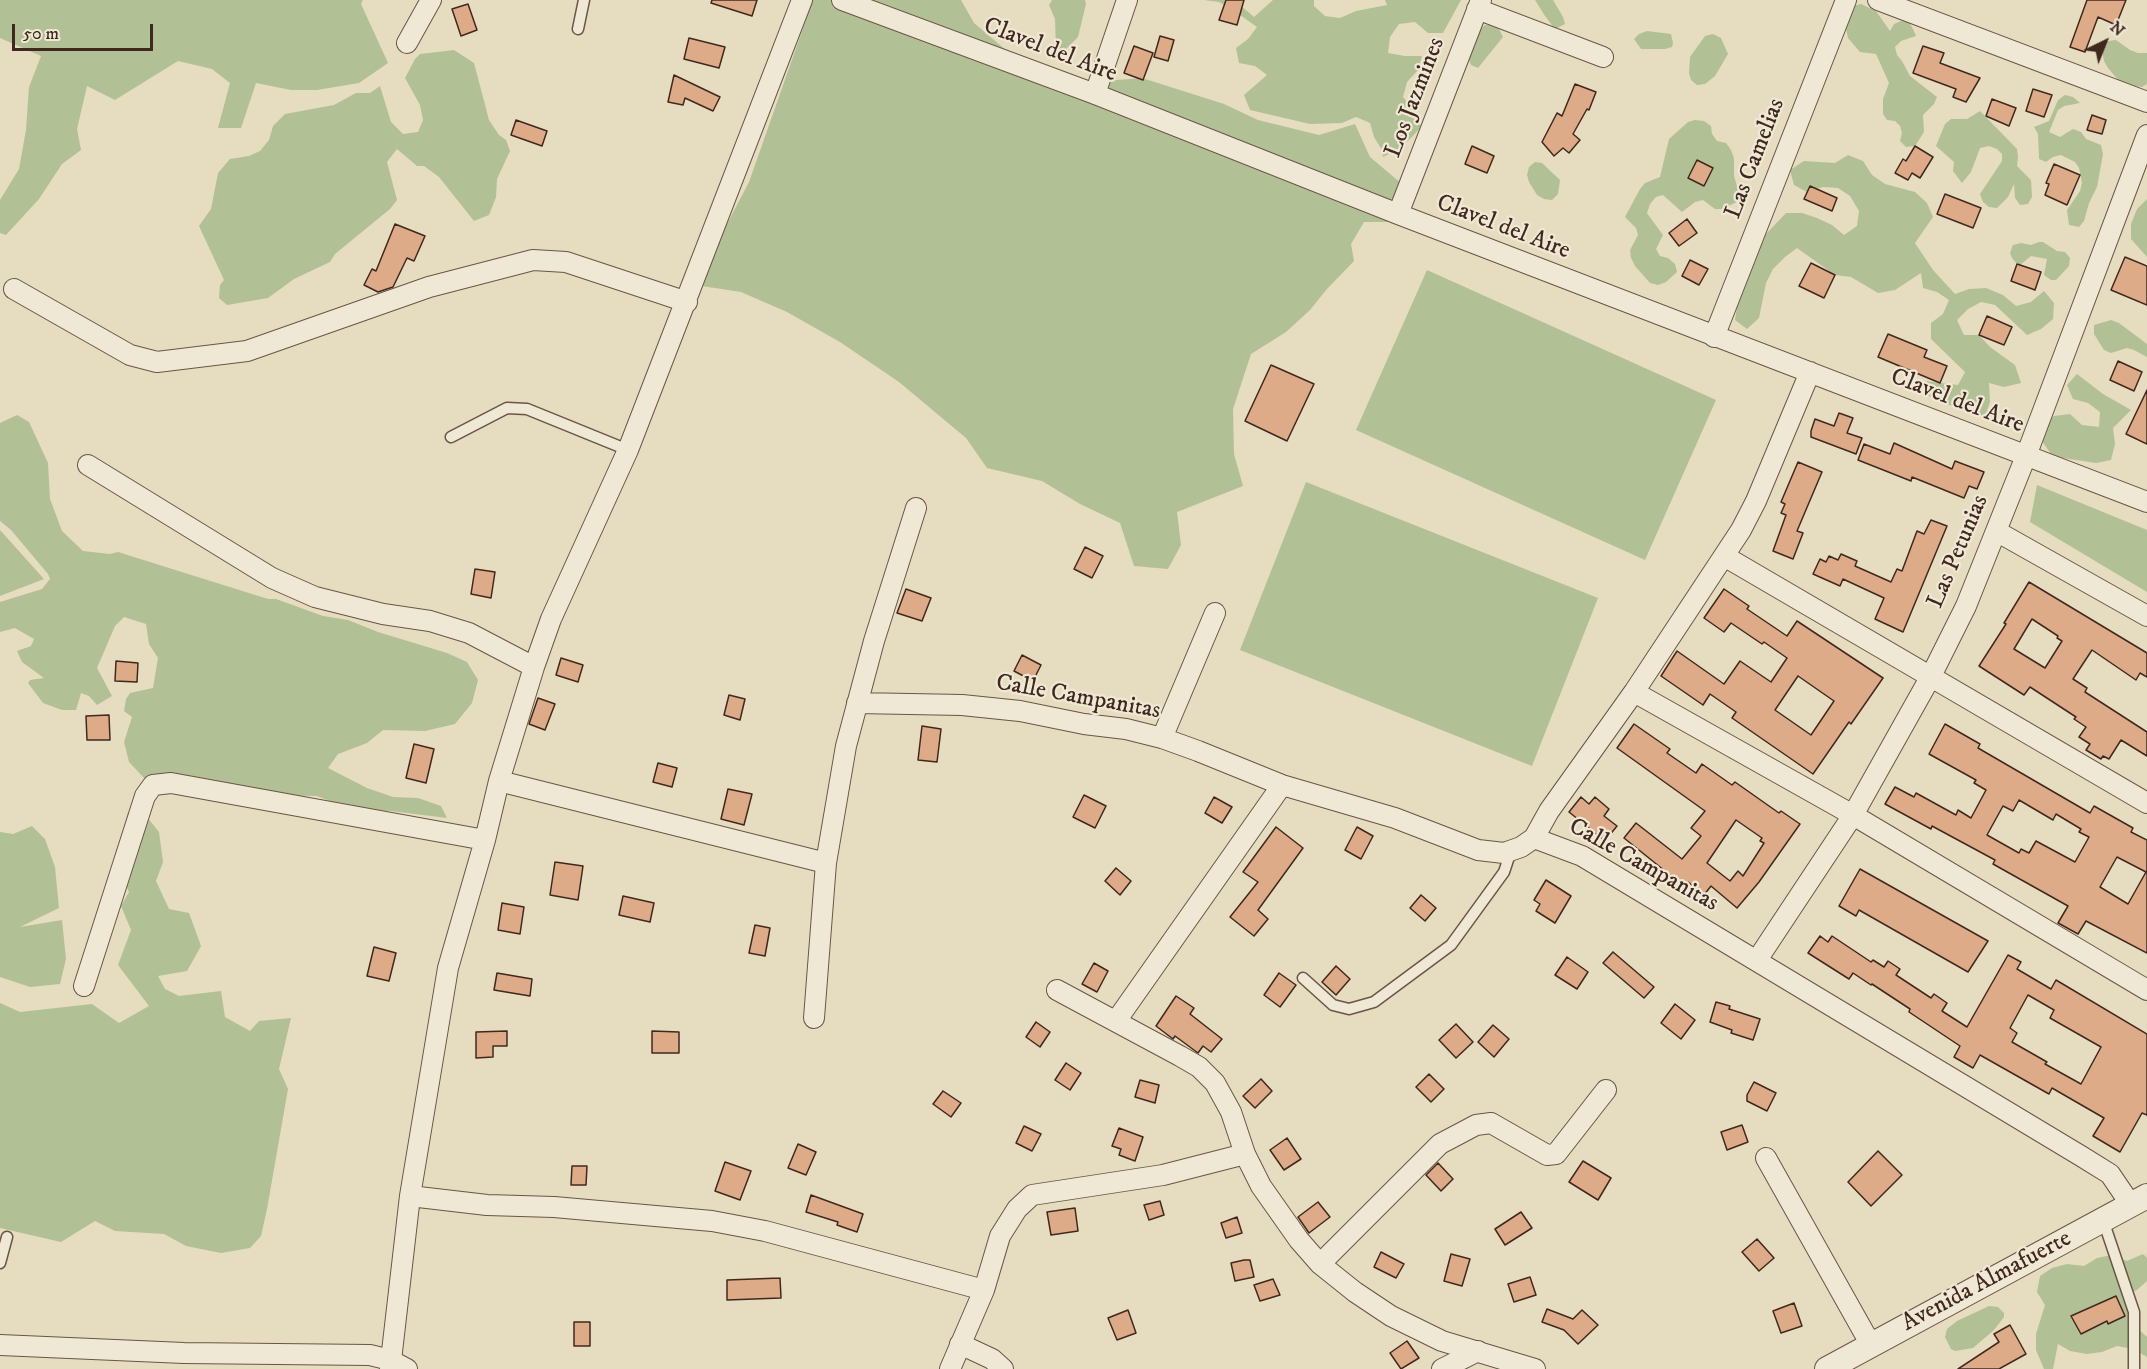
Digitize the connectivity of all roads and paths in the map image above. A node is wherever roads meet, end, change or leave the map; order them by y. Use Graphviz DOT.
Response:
graph roads {
  1 [pos="431,0"];
  2 [pos="584,0"];
  3 [pos="802,0"];
  4 [pos="842,0"];
  5 [pos="1128,0"];
  6 [pos="1846,0"];
  7 [pos="1878,0"];
  8 [pos="1479,4"];
  9 [pos="578,29"];
  10 [pos="407,43"];
  11 [pos="1603,57"];
  12 [pos="1095,94"];
  13 [pos="2147,102"];
  14 [pos="2147,135"];
  15 [pos="1398,214"];
  16 [pos="14,289"];
  17 [pos="687,302"];
  18 [pos="1714,337"];
  19 [pos="1810,372"];
  20 [pos="451,437"];
  21 [pos="628,450"];
  22 [pos="2026,456"];
  23 [pos="88,465"];
  24 [pos="2147,502"];
  25 [pos="916,508"];
  26 [pos="1996,531"];
  27 [pos="1724,556"];
  28 [pos="1215,613"];
  29 [pos="2147,616"];
  30 [pos="534,667"];
  31 [pos="1931,676"];
  32 [pos="1634,692"];
  33 [pos="857,703"];
  34 [pos="1162,738"];
  35 [pos="499,781"];
  36 [pos="1282,785"];
  37 [pos="2147,803"];
  38 [pos="1853,815"];
  39 [pos="1534,838"];
  40 [pos="485,840"];
  41 [pos="1511,851"];
  42 [pos="826,863"];
  43 [pos="1757,960"];
  44 [pos="1303,978"];
  45 [pos="84,986"];
  46 [pos="1057,990"];
  47 [pos="2147,990"];
  48 [pos="814,1018"];
  49 [pos="1116,1021"];
  50 [pos="1606,1090"];
  51 [pos="1245,1154"];
  52 [pos="1766,1158"];
  53 [pos="410,1196"];
  54 [pos="2139,1200"];
  55 [pos="2103,1220"];
  56 [pos="7,1237"];
  57 [pos="0,1263"];
  58 [pos="1320,1264"];
  59 [pos="984,1290"];
  60 [pos="960,1344"];
  61 [pos="1871,1344"];
  62 [pos="0,1345"];
  63 [pos="1478,1351"];
  64 [pos="184,1361"];
  65 [pos="396,1366"];
  66 [pos="950,1369"];
  67 [pos="1003,1369"];
  68 [pos="1442,1369"];
  69 [pos="1535,1369"];
  70 [pos="1827,1369"];
  71 [pos="2134,1369"];
  1 -- 10 [label="street"];
  2 -- 9 [label="lane"];
  3 -- 17 [label="street"];
  4 -- 12 [label="street, Clavel del Aire"];
  5 -- 12 [label="street"];
  6 -- 18 [label="street, Las Camelias"];
  7 -- 13 [label="street"];
  8 -- 11 [label="street"];
  8 -- 15 [label="street, Los Jazmines"];
  12 -- 15 [label="street, Clavel del Aire"];
  14 -- 22 [label="street, Las Petunias"];
  15 -- 18 [label="street, Clavel del Aire"];
  16 -- 17 [label="street"];
  17 -- 21 [label="street"];
  18 -- 19 [label="street, Clavel del Aire"];
  19 -- 22 [label="street, Clavel del Aire"];
  19 -- 27 [label="street"];
  20 -- 21 [label="lane"];
  21 -- 30 [label="street"];
  22 -- 24 [label="street, Clavel del Aire"];
  22 -- 26 [label="street, Las Petunias"];
  23 -- 30 [label="street"];
  25 -- 33 [label="street"];
  26 -- 29 [label="street"];
  26 -- 31 [label="street, Las Petunias"];
  27 -- 31 [label="street"];
  27 -- 32 [label="street"];
  28 -- 34 [label="street"];
  30 -- 35 [label="street"];
  31 -- 37 [label="street"];
  31 -- 38 [label="street, Las Petunias"];
  32 -- 38 [label="street"];
  32 -- 39 [label="street"];
  33 -- 34 [label="street, Calle Campanitas"];
  33 -- 42 [label="street"];
  34 -- 36 [label="street, Calle Campanitas"];
  35 -- 40 [label="street"];
  35 -- 42 [label="street"];
  36 -- 41 [label="street, Calle Campanitas"];
  36 -- 49 [label="street"];
  38 -- 43 [label="street, Las Petunias"];
  38 -- 47 [label="street"];
  39 -- 41 [label="street, Calle Campanitas"];
  39 -- 43 [label="street, Calle Campanitas"];
  40 -- 45 [label="street"];
  40 -- 53 [label="street"];
  41 -- 44 [label="lane"];
  42 -- 48 [label="street"];
  43 -- 54 [label="street, Calle Campanitas"];
  46 -- 49 [label="street"];
  49 -- 51 [label="street"];
  50 -- 58 [label="street"];
  51 -- 58 [label="street"];
  51 -- 59 [label="street"];
  52 -- 61 [label="street"];
  53 -- 59 [label="street"];
  53 -- 65 [label="street"];
  54 -- 55 [label="street, Avenida Almafuerte"];
  55 -- 61 [label="street, Avenida Almafuerte"];
  55 -- 71 [label="lane"];
  56 -- 57 [label="lane"];
  58 -- 63 [label="street"];
  59 -- 60 [label="street"];
  60 -- 66 [label="street"];
  60 -- 67 [label="street"];
  61 -- 70 [label="street, Avenida Almafuerte"];
  62 -- 64 [label="street"];
  63 -- 68 [label="street"];
  63 -- 69 [label="street"];
  64 -- 65 [label="street"];
}
